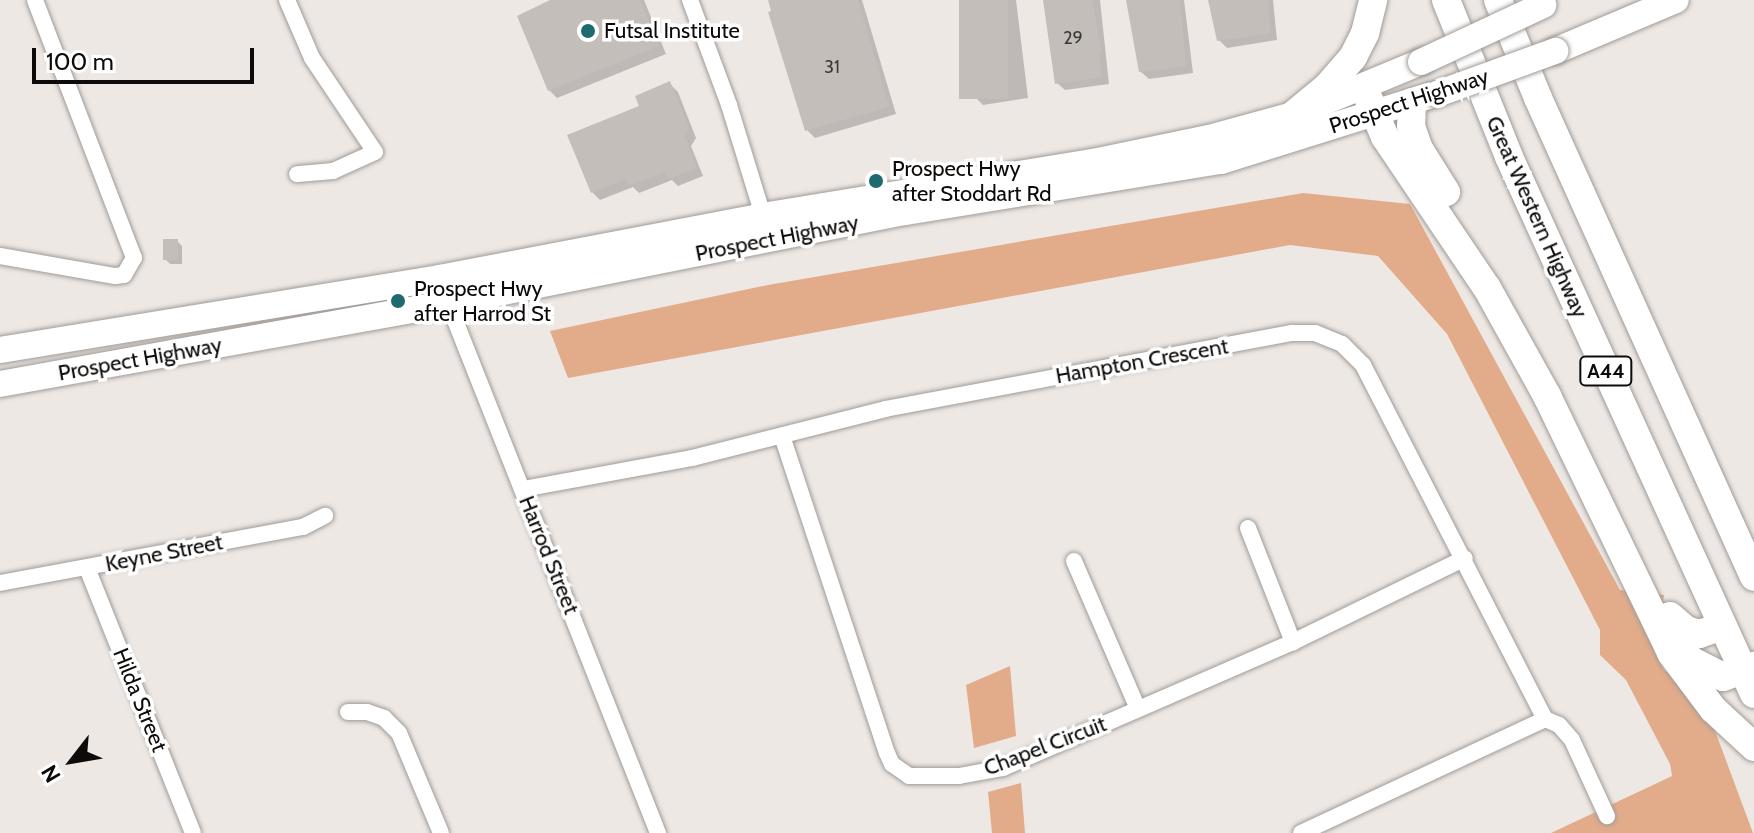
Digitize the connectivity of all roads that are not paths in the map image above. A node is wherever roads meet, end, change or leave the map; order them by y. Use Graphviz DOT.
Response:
graph roads {
  1 [pos="35,0"];
  2 [pos="287,0"];
  3 [pos="690,0"];
  4 [pos="1373,0"];
  5 [pos="1446,0"];
  6 [pos="1498,0"];
  7 [pos="1676,0"];
  8 [pos="1549,2"];
  9 [pos="1424,98"];
  10 [pos="1369,101"];
  11 [pos="1293,115"];
  12 [pos="297,174"];
  13 [pos="767,228"];
  14 [pos="0,256"];
  15 [pos="439,278"];
  16 [pos="448,303"];
  17 [pos="0,350"];
  18 [pos="0,384"];
  19 [pos="782,436"];
  20 [pos="523,489"];
  21 [pos="325,516"];
  22 [pos="1248,528"];
  23 [pos="1465,558"];
  24 [pos="1074,561"];
  25 [pos="87,568"];
  26 [pos="1754,577"];
  27 [pos="0,583"];
  28 [pos="1670,616"];
  29 [pos="1723,626"];
  30 [pos="1293,642"];
  31 [pos="1752,682"];
  32 [pos="1698,691"];
  33 [pos="1138,709"];
  34 [pos="348,712"];
  35 [pos="1545,719"];
  36 [pos="1754,747"];
  37 [pos="1607,816"];
  38 [pos="193,833"];
  39 [pos="441,833"];
  40 [pos="658,833"];
  41 [pos="1301,833"];
  1 -- 14 [label="street"];
  2 -- 12 [label="street"];
  3 -- 13 [label="street"];
  4 -- 11 [label="highway"];
  5 -- 29 [label="highway, Great Western Highway / A44"];
  6 -- 26 [label="highway, A44"];
  7 -- 9 [label="main road, Prospect Highway, bridge"];
  8 -- 10 [label="main road, Prospect Highway, bridge"];
  9 -- 10 [label="main road, Prospect Highway"];
  9 -- 28 [label="highway"];
  10 -- 11 [label="main road, Prospect Highway"];
  10 -- 13 [label="main road, Prospect Highway"];
  10 -- 32 [label="highway"];
  11 -- 13 [label="main road, Prospect Highway"];
  13 -- 15 [label="main road, Prospect Highway"];
  13 -- 16 [label="main road, Prospect Highway"];
  15 -- 16 [label="street, Harrod Street"];
  15 -- 17 [label="main road, Prospect Highway"];
  16 -- 18 [label="main road, Prospect Highway"];
  16 -- 20 [label="street, Harrod Street"];
  19 -- 20 [label="street, Hampton Crescent"];
  19 -- 23 [label="street, Hampton Crescent"];
  19 -- 33 [label="street, Chapel Circuit"];
  20 -- 40 [label="street, Harrod Street"];
  21 -- 25 [label="street, Keyne Street"];
  22 -- 30 [label="street"];
  23 -- 30 [label="street, Chapel Circuit"];
  23 -- 35 [label="street, Hampton Crescent"];
  24 -- 33 [label="street"];
  25 -- 27 [label="street, Keyne Street"];
  25 -- 38 [label="street, Hilda Street"];
  28 -- 29 [label="highway"];
  28 -- 31 [label="highway"];
  29 -- 31 [label="highway, Great Western Highway / A44"];
  30 -- 33 [label="street, Chapel Circuit"];
  31 -- 32 [label="highway"];
  32 -- 36 [label="highway"];
  34 -- 39 [label="street"];
  35 -- 37 [label="street, Hampton Crescent"];
  35 -- 41 [label="street"];
}
